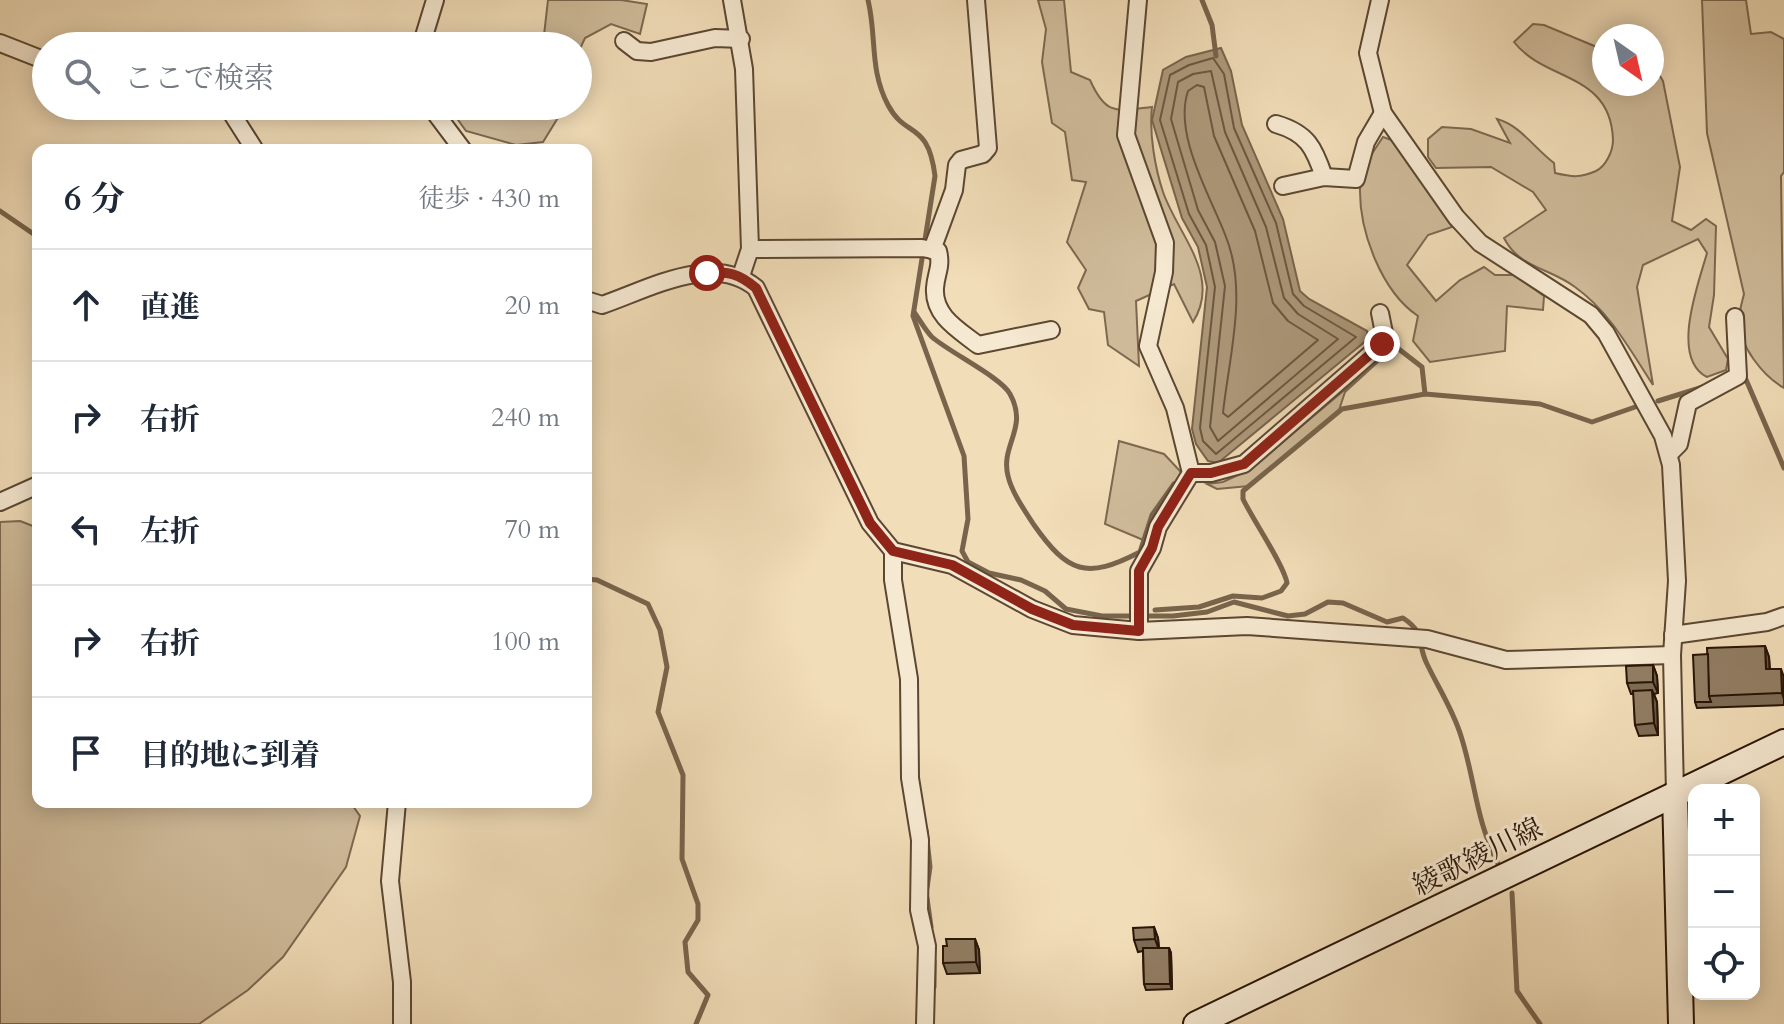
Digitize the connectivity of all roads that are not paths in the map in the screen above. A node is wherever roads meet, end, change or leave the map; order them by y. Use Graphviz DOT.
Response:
graph roads {
  1 [pos="435,0"];
  2 [pos="732,0"];
  3 [pos="976,0"];
  4 [pos="1138,0"];
  5 [pos="1380,0"];
  6 [pos="425,32"];
  7 [pos="741,39"];
  8 [pos="624,41"];
  9 [pos="0,43"];
  10 [pos="32,56"];
  11 [pos="1383,113"];
  12 [pos="236,120"];
  13 [pos="440,120"];
  14 [pos="1276,124"];
  15 [pos="251,144"];
  16 [pos="458,144"];
  17 [pos="1324,177"];
  18 [pos="1283,186"];
  19 [pos="750,249"];
  20 [pos="927,249"];
  21 [pos="741,276"];
  22 [pos="592,302"];
  23 [pos="1380,313"];
  24 [pos="1735,317"];
  25 [pos="1051,330"];
  26 [pos="1669,454"];
  27 [pos="1191,473"];
  28 [pos="32,488"];
  29 [pos="0,502"];
  30 [pos="893,551"];
  31 [pos="1784,616"];
  32 [pos="1139,622"];
  33 [pos="1673,635"];
  34 [pos="1672,655"];
  35 [pos="1784,742"];
  36 [pos="1675,794"];
  37 [pos="396,808"];
  38 [pos="402,1024"];
  39 [pos="925,1024"];
  40 [pos="1196,1024"];
  41 [pos="1681,1024"];
  1 -- 6 [label="street"];
  2 -- 7 [label="street"];
  3 -- 20 [label="street"];
  4 -- 27 [label="street"];
  5 -- 11 [label="street"];
  7 -- 8 [label="street"];
  7 -- 19 [label="street"];
  9 -- 10 [label="street"];
  11 -- 17 [label="street"];
  11 -- 26 [label="street"];
  12 -- 15 [label="street"];
  13 -- 16 [label="street"];
  14 -- 17 [label="street"];
  17 -- 18 [label="street"];
  19 -- 20 [label="street"];
  19 -- 21 [label="street"];
  20 -- 25 [label="street"];
  21 -- 22 [label="street"];
  21 -- 30 [label="street"];
  23 -- 27 [label="street"];
  24 -- 26 [label="street"];
  26 -- 33 [label="street"];
  27 -- 32 [label="street"];
  28 -- 29 [label="street"];
  30 -- 32 [label="street"];
  30 -- 39 [label="street"];
  31 -- 33 [label="street"];
  32 -- 34 [label="street"];
  33 -- 34 [label="street"];
  34 -- 36 [label="street"];
  35 -- 36 [label="main road, 綾歌綾川線"];
  36 -- 40 [label="main road, 綾歌綾川線"];
  36 -- 41 [label="main road"];
  37 -- 38 [label="street"];
}
